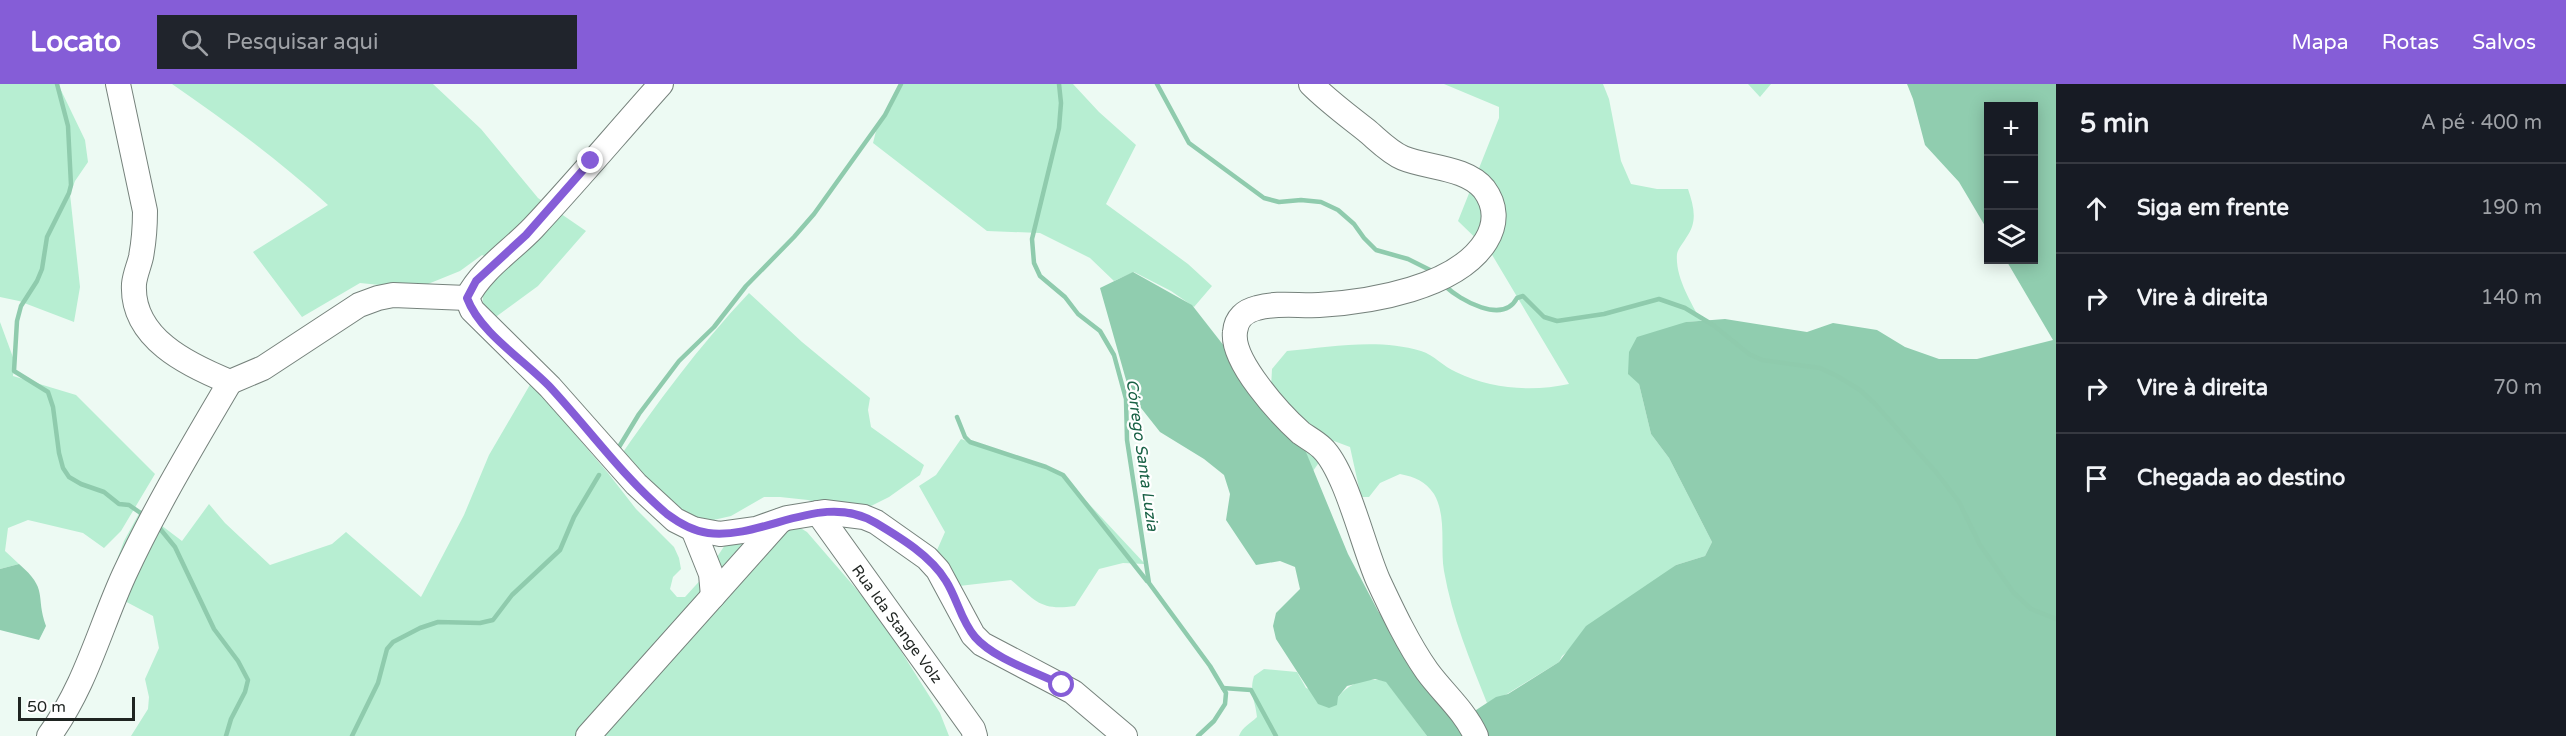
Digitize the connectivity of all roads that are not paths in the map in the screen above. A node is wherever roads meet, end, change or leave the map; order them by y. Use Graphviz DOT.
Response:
graph roads {
  1 [pos="118,84"];
  2 [pos="661,84"];
  3 [pos="1311,84"];
  4 [pos="467,298"];
  5 [pos="230,382"];
  6 [pos="818,513"];
  7 [pos="780,521"];
  8 [pos="693,529"];
  9 [pos="713,597"];
  10 [pos="1099,725"];
  11 [pos="50,736"];
  12 [pos="588,736"];
  13 [pos="975,736"];
  14 [pos="1125,736"];
  15 [pos="1476,736"];
  1 -- 5 [label="street"];
  2 -- 4 [label="street"];
  3 -- 15 [label="street"];
  4 -- 5 [label="street"];
  4 -- 8 [label="street"];
  5 -- 11 [label="street"];
  6 -- 7 [label="street"];
  6 -- 10 [label="street"];
  6 -- 13 [label="street, Rua Ida Stange Volz"];
  7 -- 8 [label="street"];
  7 -- 9 [label="street"];
  8 -- 9 [label="street"];
  9 -- 12 [label="street"];
  10 -- 14 [label="street"];
}
